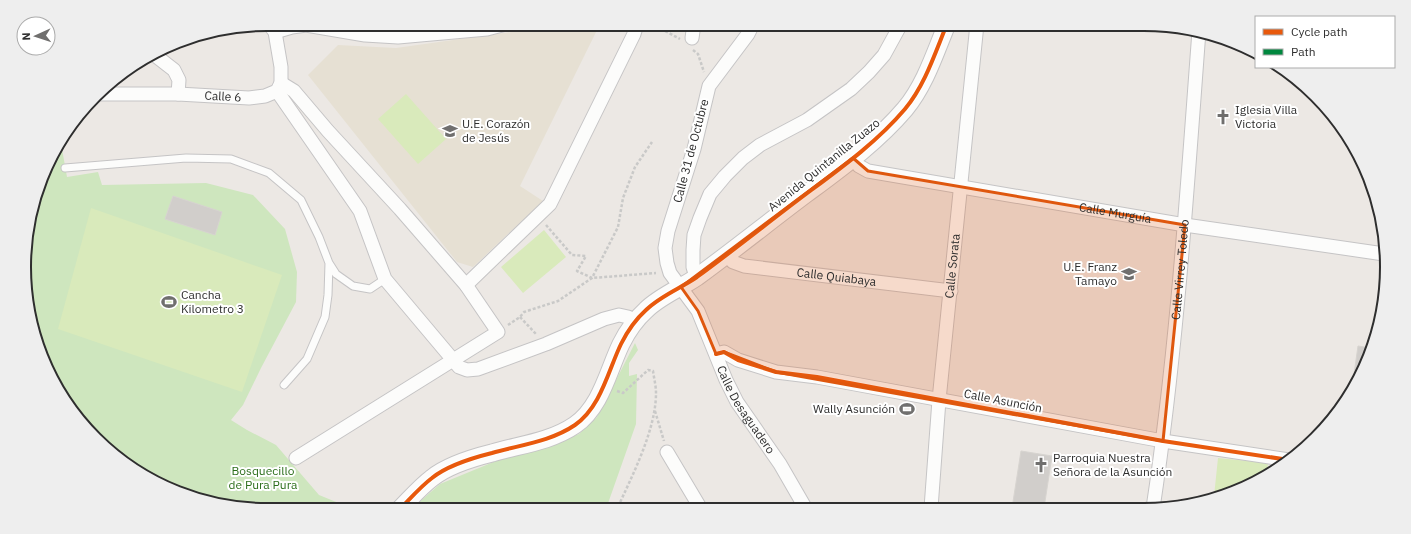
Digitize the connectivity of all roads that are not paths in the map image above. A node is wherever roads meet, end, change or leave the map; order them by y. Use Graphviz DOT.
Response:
graph roads {
  1 [pos="273,31"];
  2 [pos="345,31"];
  3 [pos="465,31"];
  4 [pos="635,31"];
  5 [pos="693,31"];
  6 [pos="750,31"];
  7 [pos="897,31"];
  8 [pos="944,31"];
  9 [pos="976,31"];
  10 [pos="692,38"];
  11 [pos="1199,38"];
  12 [pos="158,58"];
  13 [pos="279,87"];
  14 [pos="107,94"];
  15 [pos="178,94"];
  16 [pos="853,158"];
  17 [pos="66,168"];
  18 [pos="960,186"];
  19 [pos="1185,225"];
  20 [pos="1379,253"];
  21 [pos="727,255"];
  22 [pos="329,263"];
  23 [pos="696,277"];
  24 [pos="385,279"];
  25 [pos="466,285"];
  26 [pos="681,287"];
  27 [pos="950,291"];
  28 [pos="636,321"];
  29 [pos="716,354"];
  30 [pos="453,360"];
  31 [pos="284,385"];
  32 [pos="939,400"];
  33 [pos="1163,441"];
  34 [pos="667,452"];
  35 [pos="296,458"];
  36 [pos="1281,459"];
  37 [pos="1154,502"];
  38 [pos="406,503"];
  39 [pos="697,503"];
  40 [pos="803,503"];
  41 [pos="931,503"];
  1 -- 13 [label="street"];
  2 -- 3 [label="street"];
  4 -- 25 [label="street"];
  5 -- 10 [label="street"];
  6 -- 26 [label="street, Calle 31 de Octubre"];
  7 -- 23 [label="street"];
  8 -- 16 [label="street, Avenida Quintanilla Zuazo"];
  9 -- 18 [label="street, Calle Sorata"];
  11 -- 19 [label="street, Calle Virrey Toledo"];
  12 -- 15 [label="street"];
  13 -- 15 [label="street, Calle 6"];
  13 -- 24 [label="street"];
  13 -- 25 [label="street"];
  14 -- 15 [label="street, Calle 6"];
  16 -- 18 [label="street, Calle Murguía"];
  16 -- 21 [label="street, Avenida Quintanilla Zuazo"];
  17 -- 22 [label="lane"];
  18 -- 19 [label="street, Calle Murguía"];
  18 -- 27 [label="street, Calle Sorata"];
  19 -- 20 [label="street, Calle Murguía"];
  19 -- 33 [label="street, Calle Virrey Toledo"];
  21 -- 23 [label="street, Avenida Quintanilla Zuazo"];
  21 -- 27 [label="street, Calle Quiabaya"];
  22 -- 24 [label="lane"];
  22 -- 31 [label="lane"];
  23 -- 26 [label="street, Avenida Quintanilla Zuazo"];
  24 -- 30 [label="street"];
  25 -- 30 [label="street"];
  26 -- 28 [label="street, Avenida Quintanilla Zuazo"];
  26 -- 29 [label="street, Calle Desaguadero"];
  27 -- 32 [label="street, Calle Sorata"];
  28 -- 30 [label="street"];
  28 -- 38 [label="street, Avenida Quintanilla Zuazo"];
  29 -- 32 [label="street, Calle Asunción"];
  29 -- 40 [label="street, Calle Desaguadero"];
  30 -- 35 [label="street"];
  32 -- 33 [label="street, Calle Asunción"];
  32 -- 41 [label="street, Calle Sorata"];
  33 -- 36 [label="street, Calle Asunción"];
  33 -- 37 [label="street, Calle Virrey Toledo"];
  34 -- 39 [label="street"];
}
